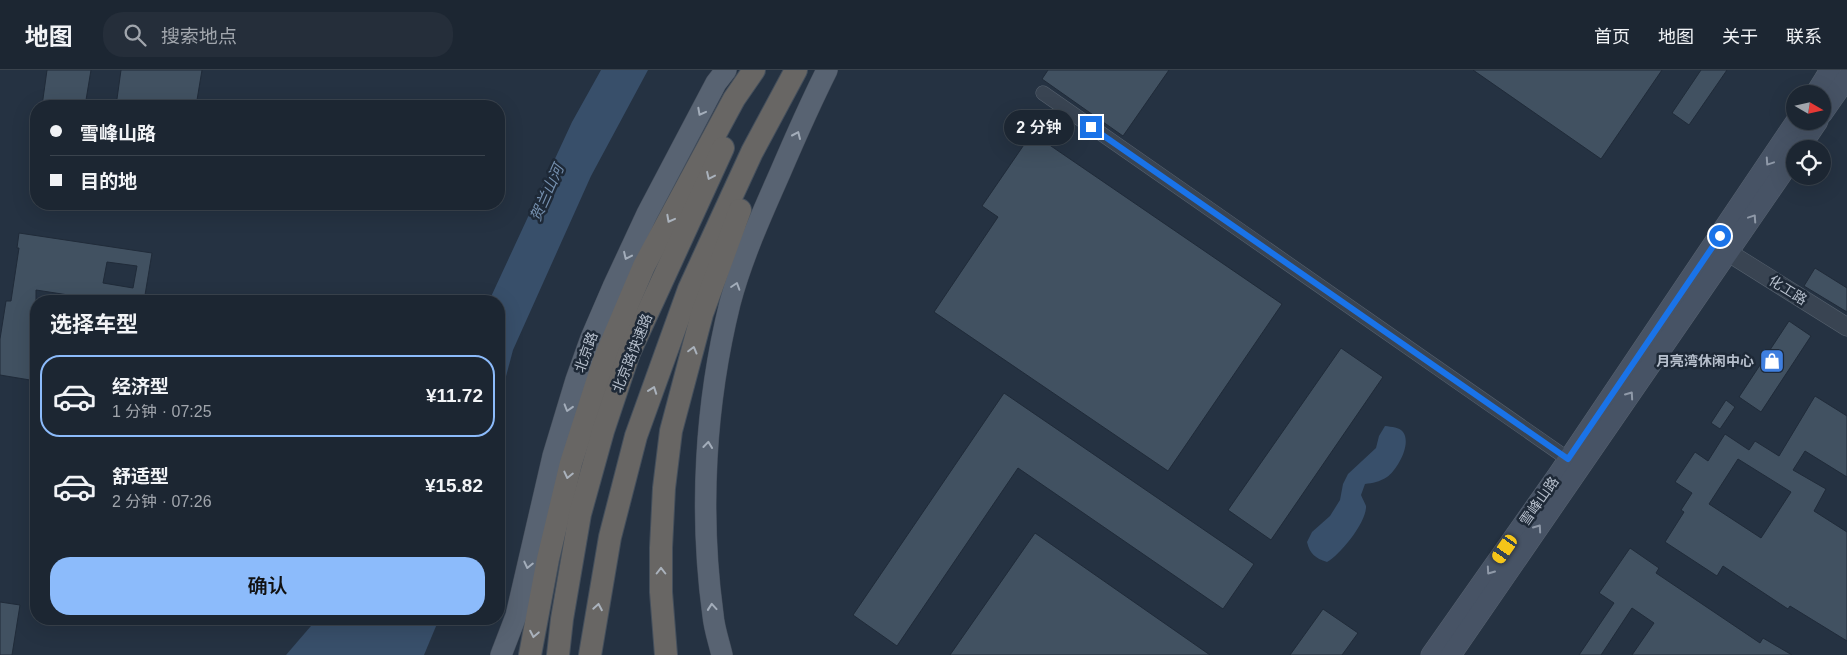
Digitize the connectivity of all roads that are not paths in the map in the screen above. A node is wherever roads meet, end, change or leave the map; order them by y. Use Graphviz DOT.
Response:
graph roads {
  1 [pos="726,70"];
  2 [pos="754,70"];
  3 [pos="763,70"];
  4 [pos="796,70"];
  5 [pos="827,70"];
  6 [pos="1830,70"];
  7 [pos="1847,78"];
  8 [pos="1820,85"];
  9 [pos="1043,93"];
  10 [pos="1831,101"];
  11 [pos="1790,130"];
  12 [pos="1786,168"];
  13 [pos="1729,253"];
  14 [pos="1847,327"];
  15 [pos="1568,459"];
  16 [pos="501,655"];
  17 [pos="530,655"];
  18 [pos="558,655"];
  19 [pos="590,655"];
  20 [pos="666,655"];
  21 [pos="722,655"];
  22 [pos="1431,655"];
  23 [pos="1450,655"];
  1 -- 16 [label="main road, 北京路, one-way"];
  2 -- 17 [label="highway, one-way"];
  3 -- 18 [label="highway, 北京路快速路, one-way"];
  19 -- 4 [label="highway, one-way"];
  20 -- 4 [label="highway, one-way"];
  21 -- 5 [label="main road, one-way"];
  6 -- 8 [label="main road"];
  7 -- 10 [label="main road"];
  9 -- 15 [label="street"];
  11 -- 15 [label="main road, 雪峰山路, one-way"];
  13 -- 12 [label="main road, 雪峰山路, one-way"];
  13 -- 14 [label="street, 化工路"];
  23 -- 13 [label="main road, 雪峰山路, one-way"];
  15 -- 22 [label="main road, 雪峰山路, one-way"];
}
